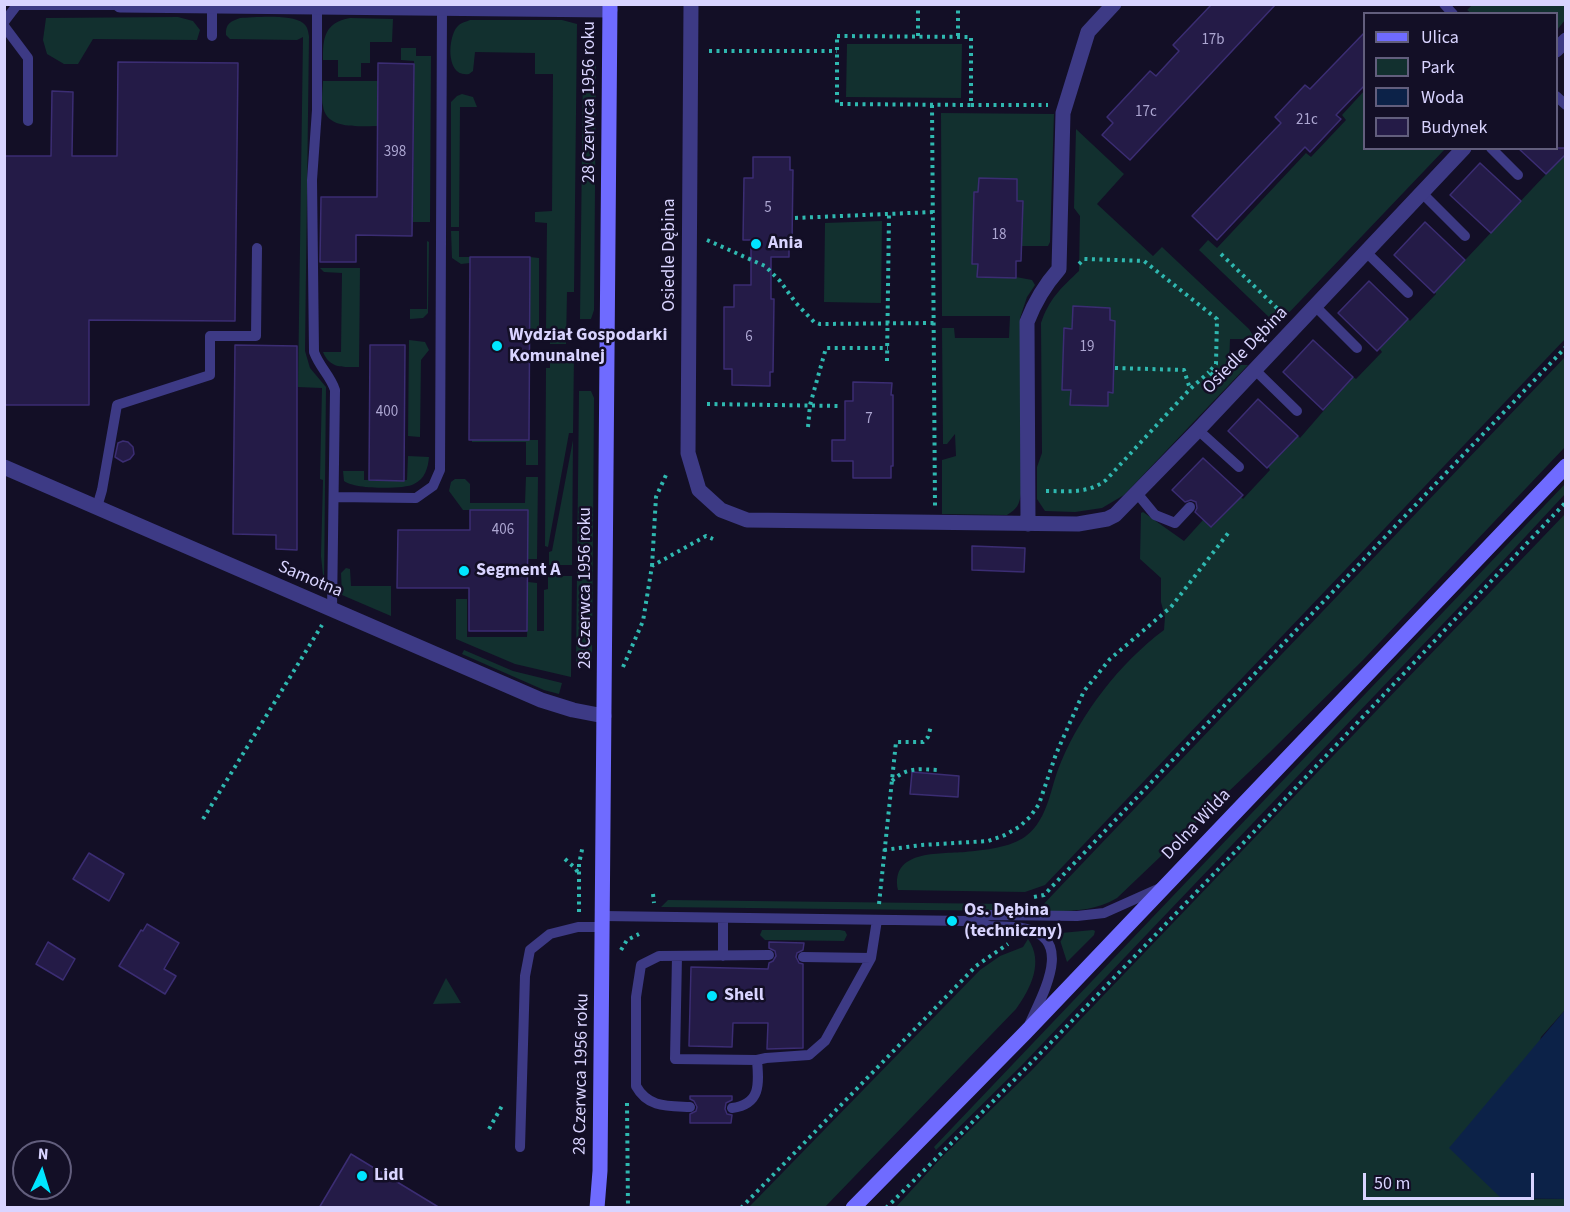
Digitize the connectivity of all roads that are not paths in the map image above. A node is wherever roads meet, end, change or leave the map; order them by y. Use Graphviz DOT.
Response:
graph roads {
  1 [pos="691,4"];
  2 [pos="1114,4"];
  3 [pos="23,5"];
  4 [pos="120,5"];
  5 [pos="212,7"];
  6 [pos="317,7"];
  7 [pos="610,7"];
  8 [pos="442,9"];
  9 [pos="4,24"];
  10 [pos="212,36"];
  11 [pos="28,121"];
  12 [pos="1462,150"];
  13 [pos="1493,150"];
  14 [pos="1518,175"];
  15 [pos="1422,193"];
  16 [pos="1465,236"];
  17 [pos="257,248"];
  18 [pos="1366,252"];
  19 [pos="1408,293"];
  20 [pos="1316,307"];
  21 [pos="1357,348"];
  22 [pos="1255,370"];
  23 [pos="1297,411"];
  24 [pos="1198,430"];
  25 [pos="1566,466"];
  26 [pos="4,467"];
  27 [pos="1239,467"];
  28 [pos="1136,492"];
  29 [pos="334,498"];
  30 [pos="97,507"];
  31 [pos="1190,507"];
  32 [pos="1028,524"];
  33 [pos="332,611"];
  34 [pos="604,716"];
  35 [pos="1165,886"];
  36 [pos="723,918"];
  37 [pos="877,920"];
  38 [pos="967,921"];
  39 [pos="603,922"];
  40 [pos="769,955"];
  41 [pos="677,956"];
  42 [pos="723,956"];
  43 [pos="803,957"];
  44 [pos="871,958"];
  45 [pos="1025,1033"];
  46 [pos="757,1060"];
  47 [pos="690,1107"];
  48 [pos="732,1108"];
  49 [pos="520,1147"];
  50 [pos="600,1171"];
  51 [pos="597,1208"];
  52 [pos="604,1208"];
  53 [pos="853,1208"];
  1 -- 32 [label="street, Osiedle Dębina"];
  2 -- 32 [label="street"];
  3 -- 4 [label="lane"];
  3 -- 9 [label="lane"];
  4 -- 5 [label="street"];
  5 -- 6 [label="street"];
  5 -- 10 [label="lane"];
  6 -- 8 [label="street"];
  6 -- 29 [label="lane"];
  7 -- 8 [label="street"];
  7 -- 34 [label="street, 28 Czerwca 1956 roku"];
  8 -- 29 [label="lane"];
  9 -- 11 [label="lane"];
  12 -- 15 [label="street, Osiedle Dębina"];
  13 -- 14 [label="lane"];
  15 -- 16 [label="lane"];
  15 -- 18 [label="street, Osiedle Dębina"];
  17 -- 30 [label="lane"];
  18 -- 19 [label="lane"];
  18 -- 20 [label="street, Osiedle Dębina"];
  20 -- 21 [label="lane"];
  20 -- 22 [label="street, Osiedle Dębina"];
  22 -- 23 [label="lane"];
  22 -- 24 [label="street, Osiedle Dębina"];
  24 -- 27 [label="lane"];
  24 -- 28 [label="street, Osiedle Dębina"];
  25 -- 35 [label="street, Dolna Wilda"];
  26 -- 30 [label="street, Samotna"];
  28 -- 31 [label="lane"];
  28 -- 32 [label="street, Osiedle Dębina"];
  29 -- 33 [label="lane"];
  30 -- 33 [label="street, Samotna"];
  33 -- 34 [label="street, Samotna"];
  34 -- 39 [label="street, 28 Czerwca 1956 roku"];
  35 -- 38 [label="lane"];
  35 -- 45 [label="street, Dolna Wilda"];
  36 -- 37 [label="lane"];
  36 -- 39 [label="lane"];
  36 -- 42 [label="lane"];
  37 -- 38 [label="lane"];
  37 -- 44 [label="lane"];
  38 -- 45 [label="lane"];
  39 -- 49 [label="lane"];
  39 -- 50 [label="street, 28 Czerwca 1956 roku"];
  40 -- 42 [label="lane"];
  41 -- 42 [label="lane"];
  41 -- 46 [label="lane"];
  41 -- 47 [label="lane"];
  43 -- 44 [label="lane"];
  44 -- 46 [label="lane"];
  45 -- 53 [label="street, Dolna Wilda"];
  46 -- 48 [label="lane"];
  50 -- 51 [label="street, 28 Czerwca 1956 roku"];
  50 -- 52 [label="street, 28 Czerwca 1956 roku"];
}
